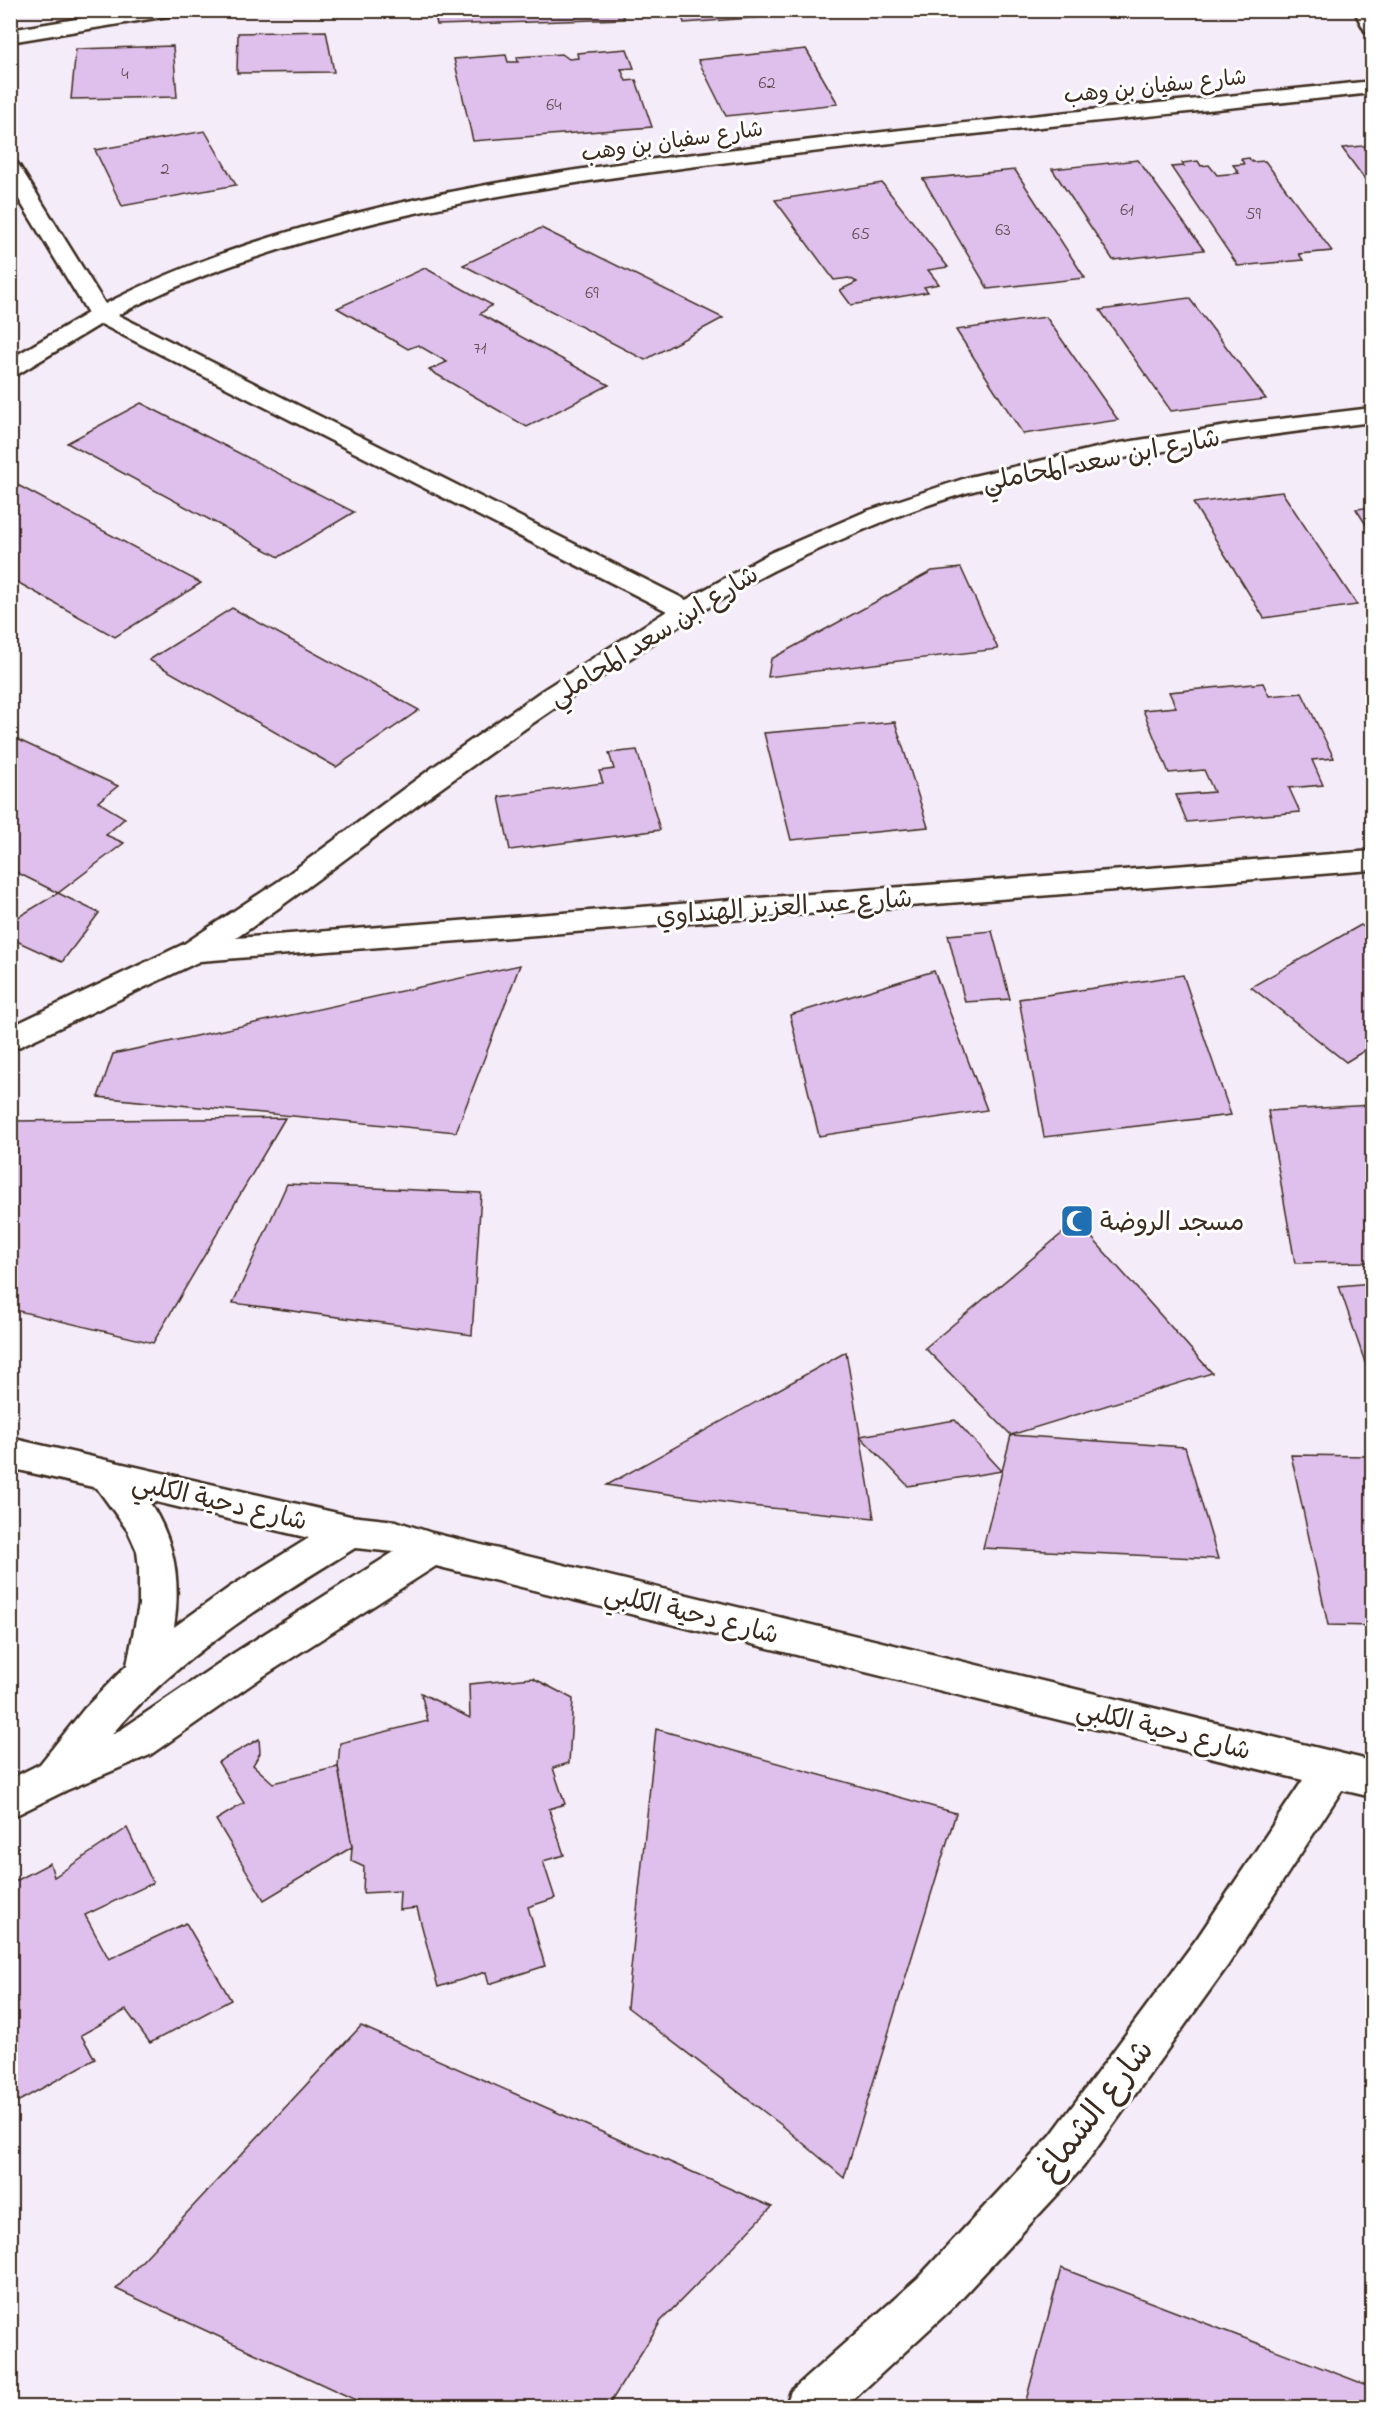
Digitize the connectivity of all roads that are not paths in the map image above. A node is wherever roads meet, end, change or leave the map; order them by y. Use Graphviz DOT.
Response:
graph roads {
  1 [pos="168,10"];
  2 [pos="1363,10"];
  3 [pos="1372,27"];
  4 [pos="10,36"];
  5 [pos="1372,87"];
  6 [pos="10,167"];
  7 [pos="101,315"];
  8 [pos="10,369"];
  9 [pos="1372,415"];
  10 [pos="686,610"];
  11 [pos="1372,861"];
  12 [pos="195,951"];
  13 [pos="10,1040"];
  14 [pos="10,1453"];
  15 [pos="108,1475"];
  16 [pos="350,1532"];
  17 [pos="432,1550"];
  18 [pos="144,1673"];
  19 [pos="1332,1770"];
  20 [pos="53,1777"];
  21 [pos="1372,1779"];
  22 [pos="10,1800"];
  23 [pos="808,2408"];
  1 -- 4 [label="street"];
  2 -- 3 [label="street"];
  5 -- 7 [label="street, شارع سفيان بن وهب"];
  6 -- 7 [label="street"];
  7 -- 8 [label="street, شارع سفيان بن وهب"];
  7 -- 10 [label="street"];
  9 -- 10 [label="street, شارع ابن سعد المحاملي"];
  10 -- 12 [label="street, شارع ابن سعد المحاملي"];
  11 -- 12 [label="street, شارع عبد العزيز الهنداوي"];
  12 -- 13 [label="street, شارع ابن سعد المحاملي"];
  14 -- 15 [label="street, شارع دحية الكلبي"];
  15 -- 16 [label="street, شارع دحية الكلبي"];
  15 -- 18 [label="street"];
  16 -- 17 [label="street, شارع دحية الكلبي"];
  16 -- 18 [label="street"];
  17 -- 19 [label="street, شارع دحية الكلبي"];
  17 -- 20 [label="street"];
  18 -- 20 [label="street"];
  19 -- 21 [label="street, شارع دحية الكلبي"];
  19 -- 23 [label="street, شارع الشماغ"];
  20 -- 22 [label="street"];
}
